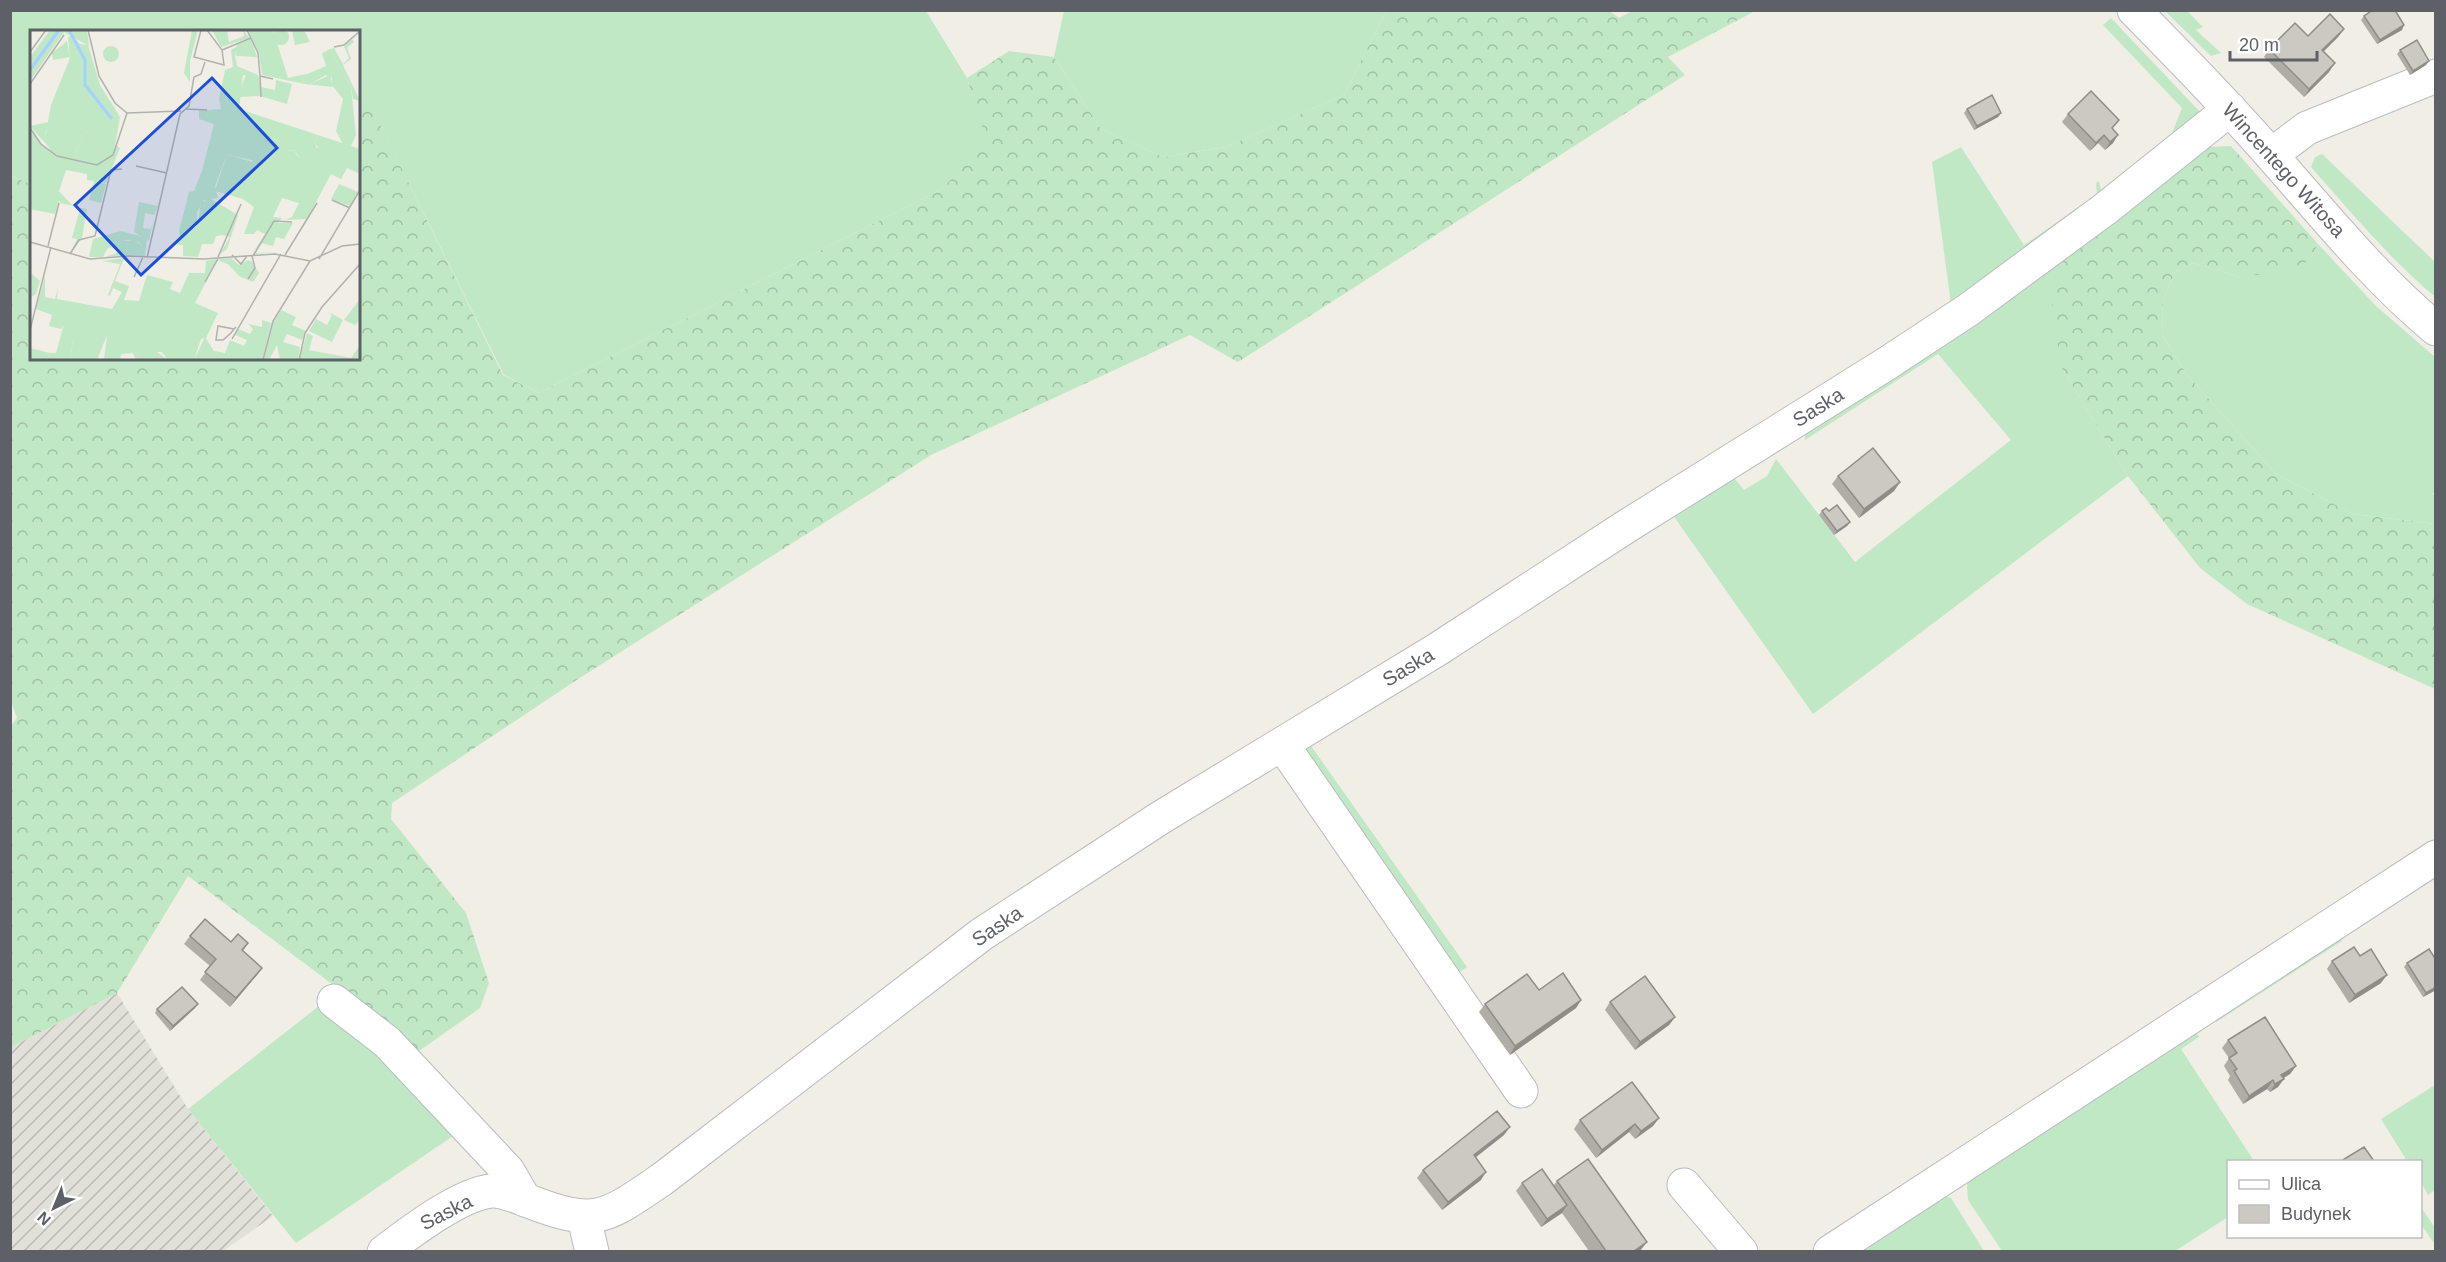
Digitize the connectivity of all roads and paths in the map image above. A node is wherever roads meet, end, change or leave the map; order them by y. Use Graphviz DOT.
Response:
graph roads {
  1 [pos="2134,10"];
  2 [pos="2436,76"];
  3 [pos="2230,109"];
  4 [pos="2271,155"];
  5 [pos="2436,329"];
  6 [pos="1282,744"];
  7 [pos="2436,857"];
  8 [pos="334,1001"];
  9 [pos="1521,1091"];
  10 [pos="1684,1185"];
  11 [pos="525,1200"];
  12 [pos="584,1217"];
  13 [pos="384,1251"];
  14 [pos="592,1251"];
  15 [pos="1741,1251"];
  16 [pos="1830,1251"];
  1 -- 3 [label="street, Wincentego Witosa"];
  2 -- 4 [label="street"];
  3 -- 4 [label="street, Wincentego Witosa"];
  3 -- 6 [label="street, Saska"];
  4 -- 5 [label="street, Wincentego Witosa"];
  6 -- 9 [label="street"];
  6 -- 12 [label="street, Saska"];
  7 -- 16 [label="street"];
  8 -- 11 [label="street"];
  10 -- 15 [label="street"];
  11 -- 12 [label="street, Saska"];
  11 -- 13 [label="street, Saska"];
  12 -- 14 [label="street"];
}
